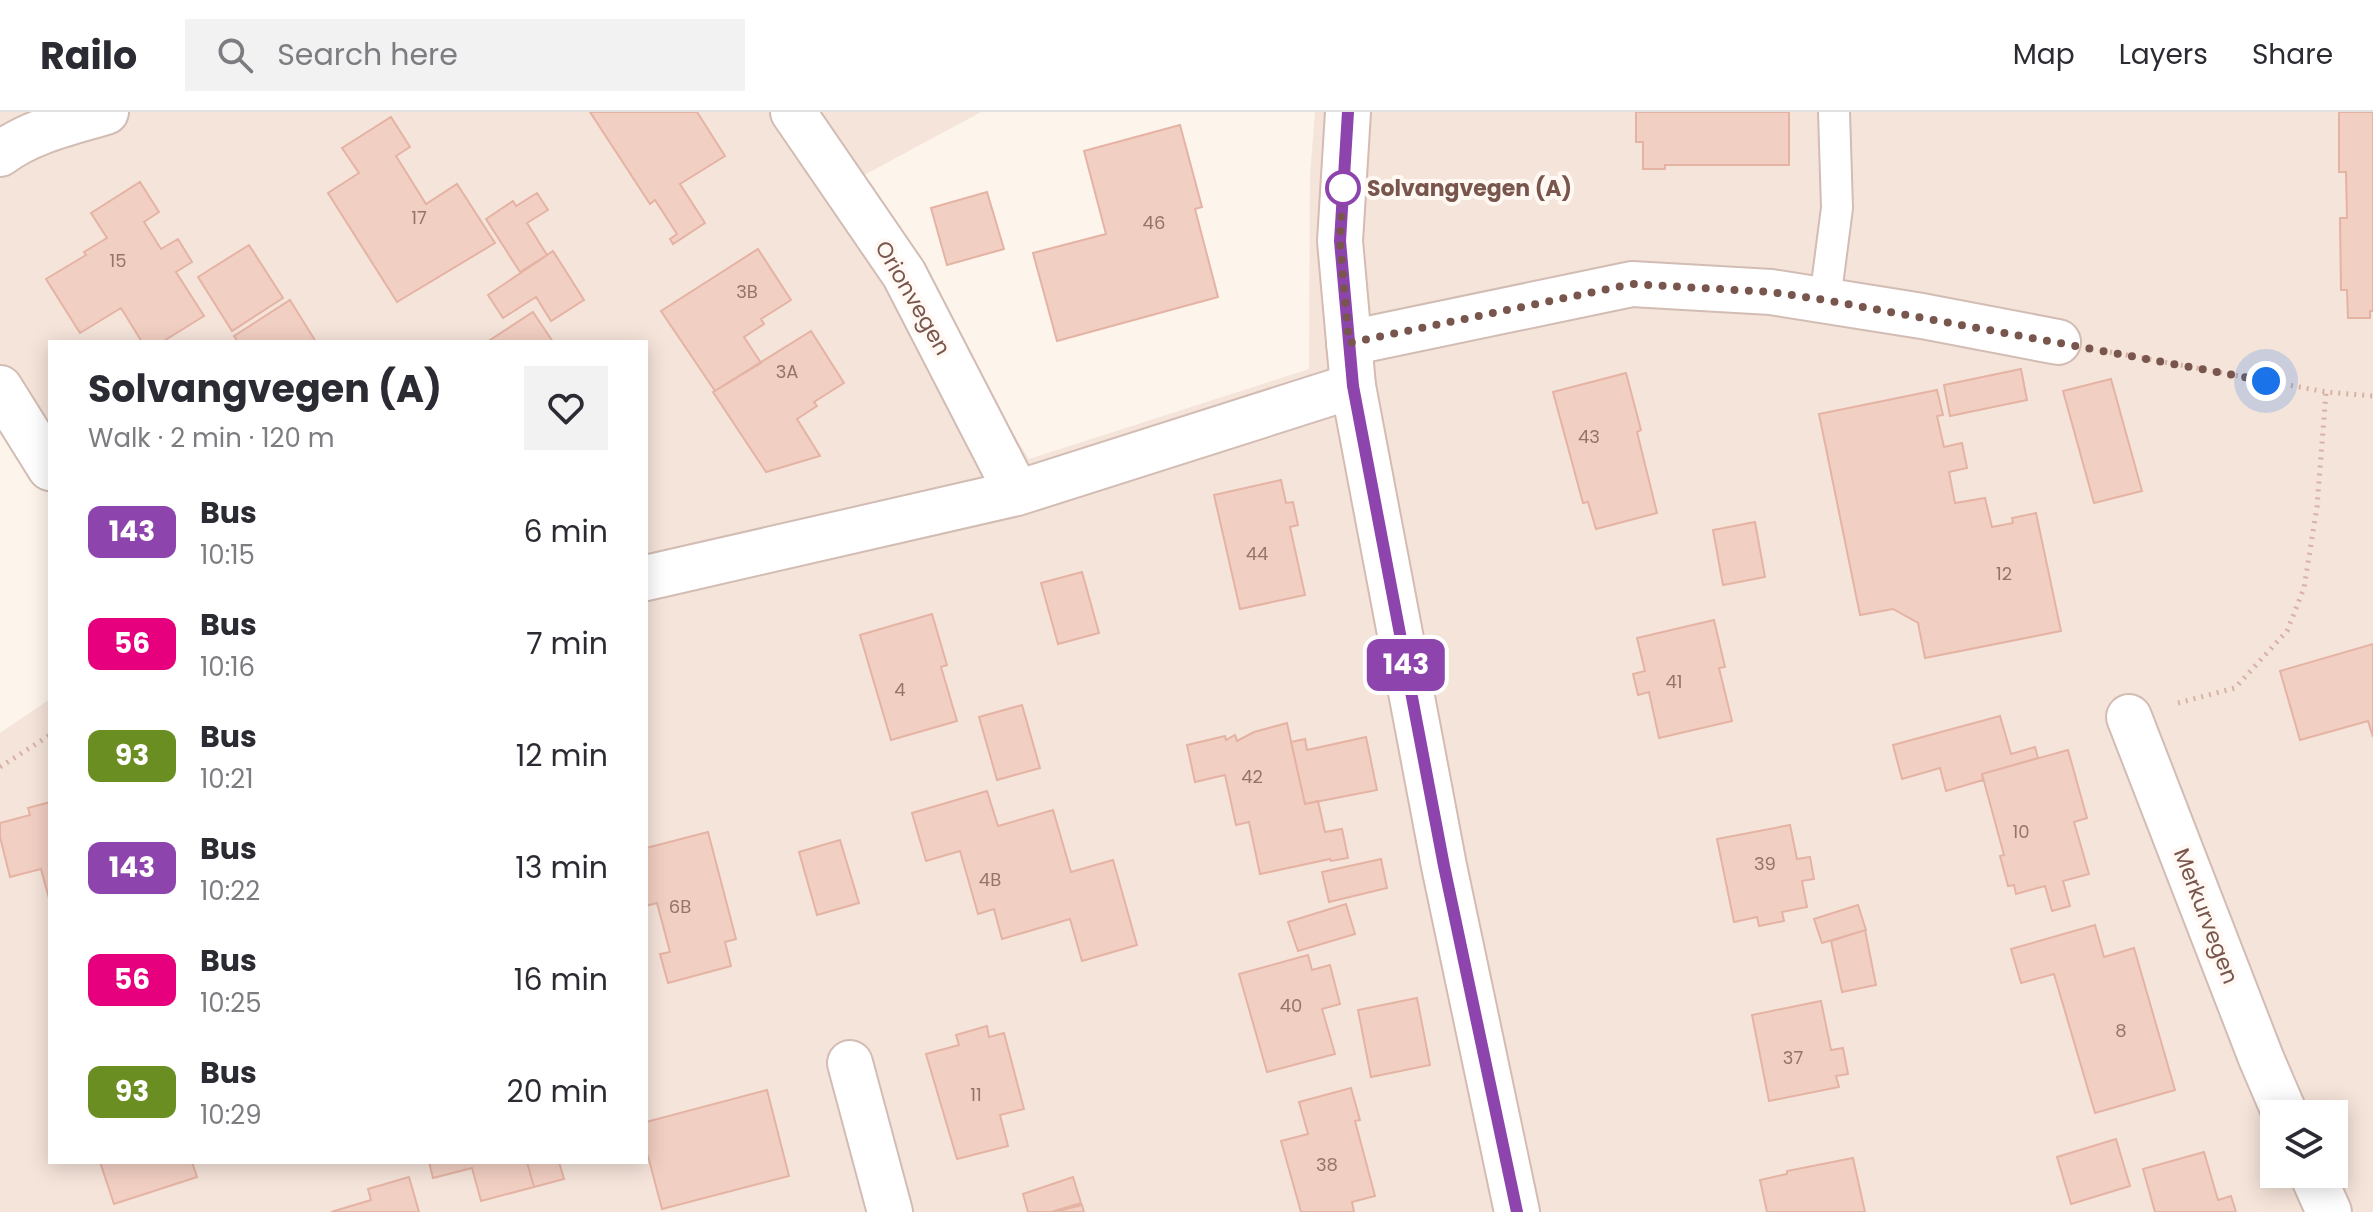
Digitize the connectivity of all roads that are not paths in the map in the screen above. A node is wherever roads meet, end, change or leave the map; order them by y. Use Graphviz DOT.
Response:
graph roads {
  1 [pos="106,112"];
  2 [pos="793,112"];
  3 [pos="1348,112"];
  4 [pos="1834,112"];
  5 [pos="0,154"];
  6 [pos="1825,300"];
  7 [pos="2058,342"];
  8 [pos="1349,343"];
  9 [pos="1353,386"];
  10 [pos="0,388"];
  11 [pos="48,465"];
  12 [pos="1017,493"];
  13 [pos="648,578"];
  14 [pos="2129,717"];
  15 [pos="850,1063"];
  16 [pos="2279,1100"];
  17 [pos="2318,1188"];
  18 [pos="890,1212"];
  19 [pos="1517,1212"];
  20 [pos="2329,1212"];
  1 -- 5 [label="street"];
  2 -- 12 [label="street, Orionvegen"];
  3 -- 8 [label="street"];
  4 -- 6 [label="lane"];
  6 -- 7 [label="street"];
  6 -- 8 [label="street"];
  8 -- 9 [label="street"];
  9 -- 12 [label="street"];
  9 -- 19 [label="street"];
  10 -- 11 [label="street"];
  12 -- 13 [label="street"];
  14 -- 16 [label="street, Merkurvegen"];
  15 -- 18 [label="street"];
  17 -- 20 [label="street"];
}
